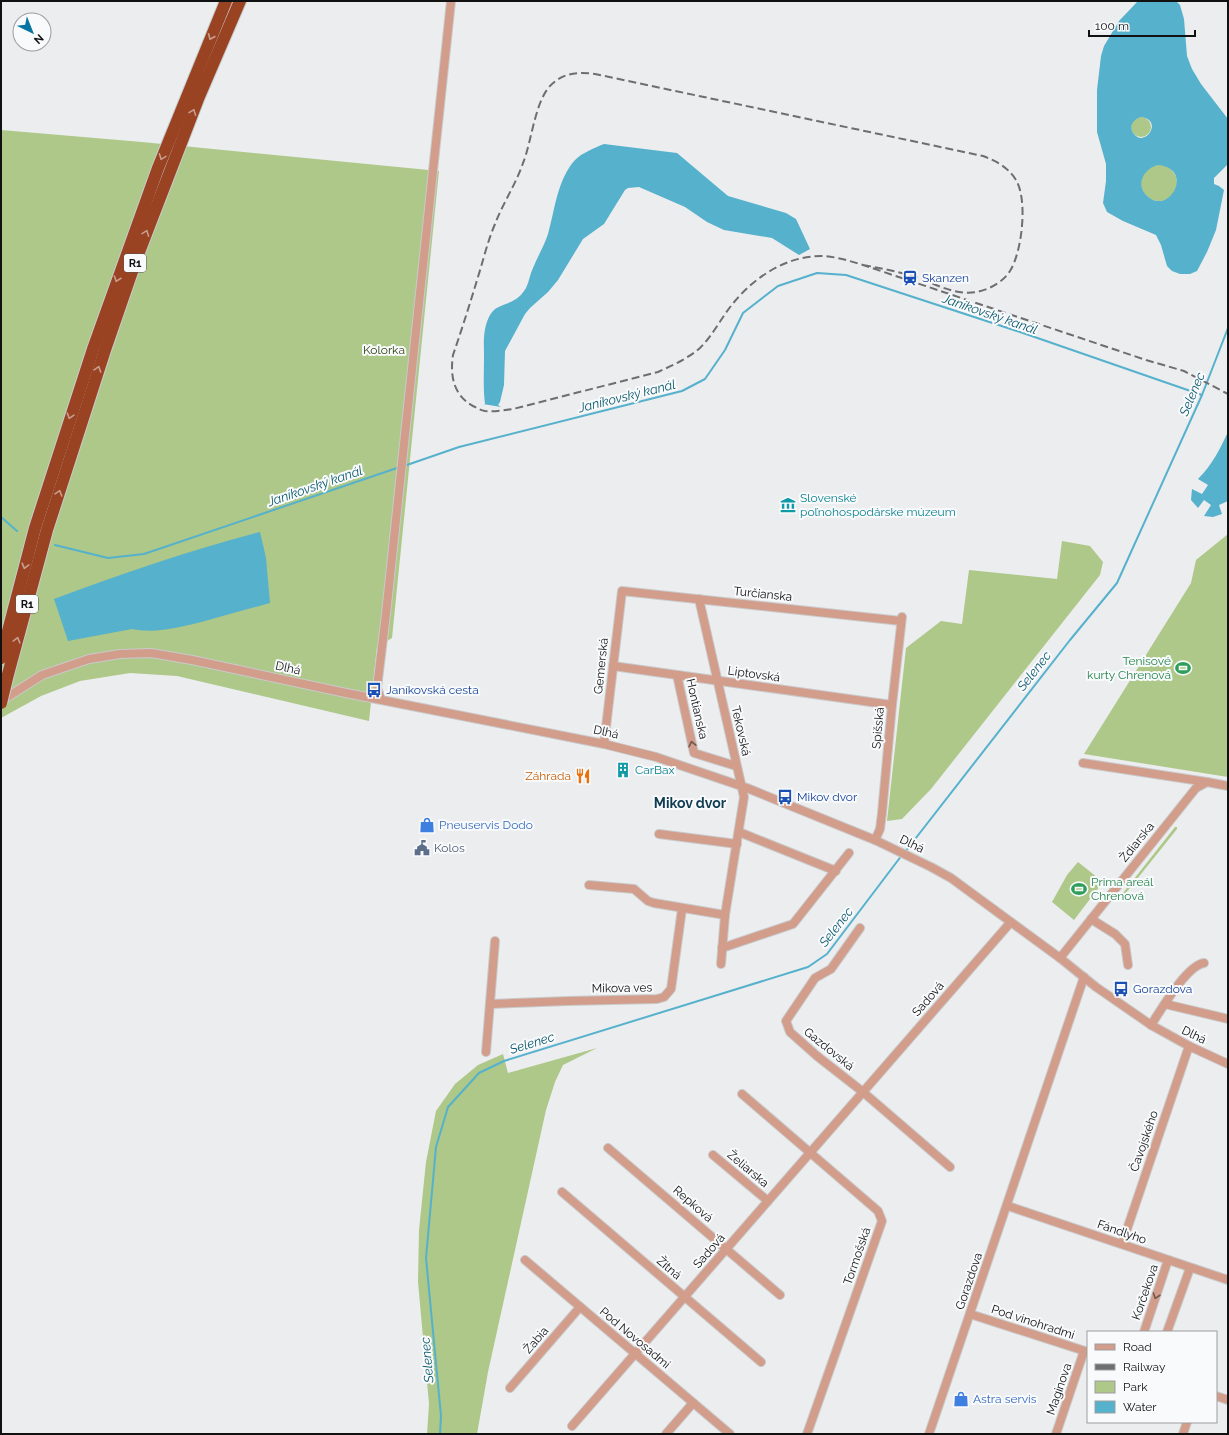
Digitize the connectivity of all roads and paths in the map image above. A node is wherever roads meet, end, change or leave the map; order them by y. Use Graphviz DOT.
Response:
graph roads {
  1 [pos="226,1"];
  2 [pos="240,1"];
  3 [pos="451,1"];
  4 [pos="622,591"];
  5 [pos="699,599"];
  6 [pos="902,619"];
  7 [pos="1,658"];
  8 [pos="613,666"];
  9 [pos="677,675"];
  10 [pos="718,681"];
  11 [pos="381,699"];
  12 [pos="1,702"];
  13 [pos="892,705"];
  14 [pos="604,744"];
  15 [pos="1083,763"];
  16 [pos="736,766"];
  17 [pos="1207,782"];
  18 [pos="741,786"];
  19 [pos="1228,786"];
  20 [pos="740,832"];
  21 [pos="658,834"];
  22 [pos="875,840"];
  23 [pos="737,844"];
  24 [pos="849,853"];
  25 [pos="836,871"];
  26 [pos="589,885"];
  27 [pos="682,909"];
  28 [pos="725,915"];
  29 [pos="1091,919"];
  30 [pos="1010,923"];
  31 [pos="860,928"];
  32 [pos="495,941"];
  33 [pos="722,948"];
  34 [pos="1060,958"];
  35 [pos="1204,963"];
  36 [pos="721,964"];
  37 [pos="1128,964"];
  38 [pos="1084,977"];
  39 [pos="490,1004"];
  40 [pos="1165,1004"];
  41 [pos="1228,1019"];
  42 [pos="1151,1025"];
  43 [pos="1189,1046"];
  44 [pos="486,1052"];
  45 [pos="1228,1064"];
  46 [pos="863,1092"];
  47 [pos="742,1094"];
  48 [pos="608,1148"];
  49 [pos="810,1153"];
  50 [pos="713,1155"];
  51 [pos="950,1167"];
  52 [pos="562,1192"];
  53 [pos="768,1201"];
  54 [pos="1008,1206"];
  55 [pos="1122,1244"];
  56 [pos="726,1249"];
  57 [pos="525,1260"];
  58 [pos="1168,1260"];
  59 [pos="1190,1268"];
  60 [pos="1228,1280"];
  61 [pos="780,1295"];
  62 [pos="685,1297"];
  63 [pos="580,1307"];
  64 [pos="970,1314"];
  65 [pos="1144,1331"];
  66 [pos="1167,1331"];
  67 [pos="1086,1351"];
  68 [pos="636,1354"];
  69 [pos="761,1362"];
  70 [pos="510,1388"];
  71 [pos="1217,1396"];
  72 [pos="1228,1400"];
  73 [pos="693,1403"];
  74 [pos="1187,1423"];
  75 [pos="572,1426"];
  76 [pos="666,1434"];
  77 [pos="730,1434"];
  78 [pos="808,1434"];
  79 [pos="929,1434"];
  80 [pos="1056,1434"];
  81 [pos="1183,1434"];
  1 -- 7 [label="highway, R1, one-way"];
  12 -- 2 [label="highway, R1, one-way, bridge"];
  3 -- 11 [label="street"];
  4 -- 5 [label="street, Turčianska"];
  4 -- 8 [label="street, Gemerská"];
  5 -- 6 [label="street, Turčianska"];
  5 -- 10 [label="street, Tekovská"];
  6 -- 13 [label="street, Spišská"];
  8 -- 9 [label="street, Liptovská"];
  8 -- 14 [label="street, Gemerská"];
  9 -- 10 [label="street, Liptovská"];
  16 -- 9 [label="street, Hontianska, one-way"];
  10 -- 13 [label="street, Liptovská"];
  10 -- 16 [label="street, Tekovská"];
  11 -- 12 [label="street, Dlhá"];
  11 -- 14 [label="street, Dlhá"];
  13 -- 22 [label="street, Spišská"];
  14 -- 18 [label="street, Dlhá"];
  15 -- 17 [label="street"];
  16 -- 18 [label="street, Tekovská"];
  17 -- 19 [label="street"];
  17 -- 29 [label="street, Ždiarska"];
  18 -- 20 [label="street, Tekovská"];
  18 -- 22 [label="street, Dlhá"];
  20 -- 23 [label="street, Tekovská"];
  20 -- 25 [label="street"];
  21 -- 23 [label="street"];
  22 -- 30 [label="street, Dlhá"];
  23 -- 28 [label="street, Tekovská"];
  24 -- 25 [label="street"];
  25 -- 33 [label="street"];
  26 -- 27 [label="street"];
  27 -- 28 [label="street"];
  27 -- 39 [label="street, Mikova ves"];
  28 -- 33 [label="street, Tekovská"];
  29 -- 34 [label="street, Ždiarska"];
  29 -- 37 [label="street"];
  30 -- 34 [label="street, Dlhá"];
  30 -- 46 [label="street, Sadová"];
  31 -- 46 [label="street, Gazdovská"];
  32 -- 39 [label="street"];
  33 -- 36 [label="street, Tekovská"];
  34 -- 38 [label="street, Dlhá"];
  35 -- 40 [label="street"];
  38 -- 42 [label="street, Dlhá"];
  38 -- 54 [label="street, Gorazdova"];
  39 -- 44 [label="street"];
  40 -- 41 [label="street, Dlhá"];
  40 -- 42 [label="street"];
  42 -- 43 [label="street, Dlhá"];
  43 -- 45 [label="street, Dlhá"];
  43 -- 55 [label="street, Čavojského"];
  46 -- 49 [label="street, Sadová"];
  46 -- 51 [label="street"];
  47 -- 49 [label="street, Tormošská"];
  48 -- 56 [label="street, Repková"];
  49 -- 53 [label="street, Sadová"];
  49 -- 78 [label="street, Tormošská"];
  50 -- 53 [label="street, Želiarska"];
  52 -- 62 [label="street, Žitná"];
  53 -- 56 [label="street, Sadová"];
  54 -- 55 [label="street, Fándlyho"];
  54 -- 64 [label="street, Gorazdova"];
  55 -- 58 [label="street, Fándlyho"];
  56 -- 61 [label="street, Repková"];
  56 -- 62 [label="street, Sadová"];
  57 -- 63 [label="street, Pod Novosadmi"];
  58 -- 59 [label="street, Fándlyho"];
  58 -- 65 [label="street, Korčekova, one-way"];
  59 -- 60 [label="street, Fándlyho"];
  59 -- 66 [label="street"];
  62 -- 68 [label="street, Sadová"];
  62 -- 69 [label="street, Žitná"];
  63 -- 68 [label="street, Pod Novosadmi"];
  63 -- 70 [label="street, Žabia"];
  64 -- 67 [label="street, Pod vinohradmi"];
  64 -- 79 [label="street, Gorazdova"];
  67 -- 80 [label="street, Maginova"];
  68 -- 73 [label="street, Pod Novosadmi"];
  68 -- 75 [label="street, Sadová"];
  71 -- 72 [label="street"];
  73 -- 76 [label="street"];
  73 -- 77 [label="street, Pod Novosadmi"];
  74 -- 81 [label="street"];
}
